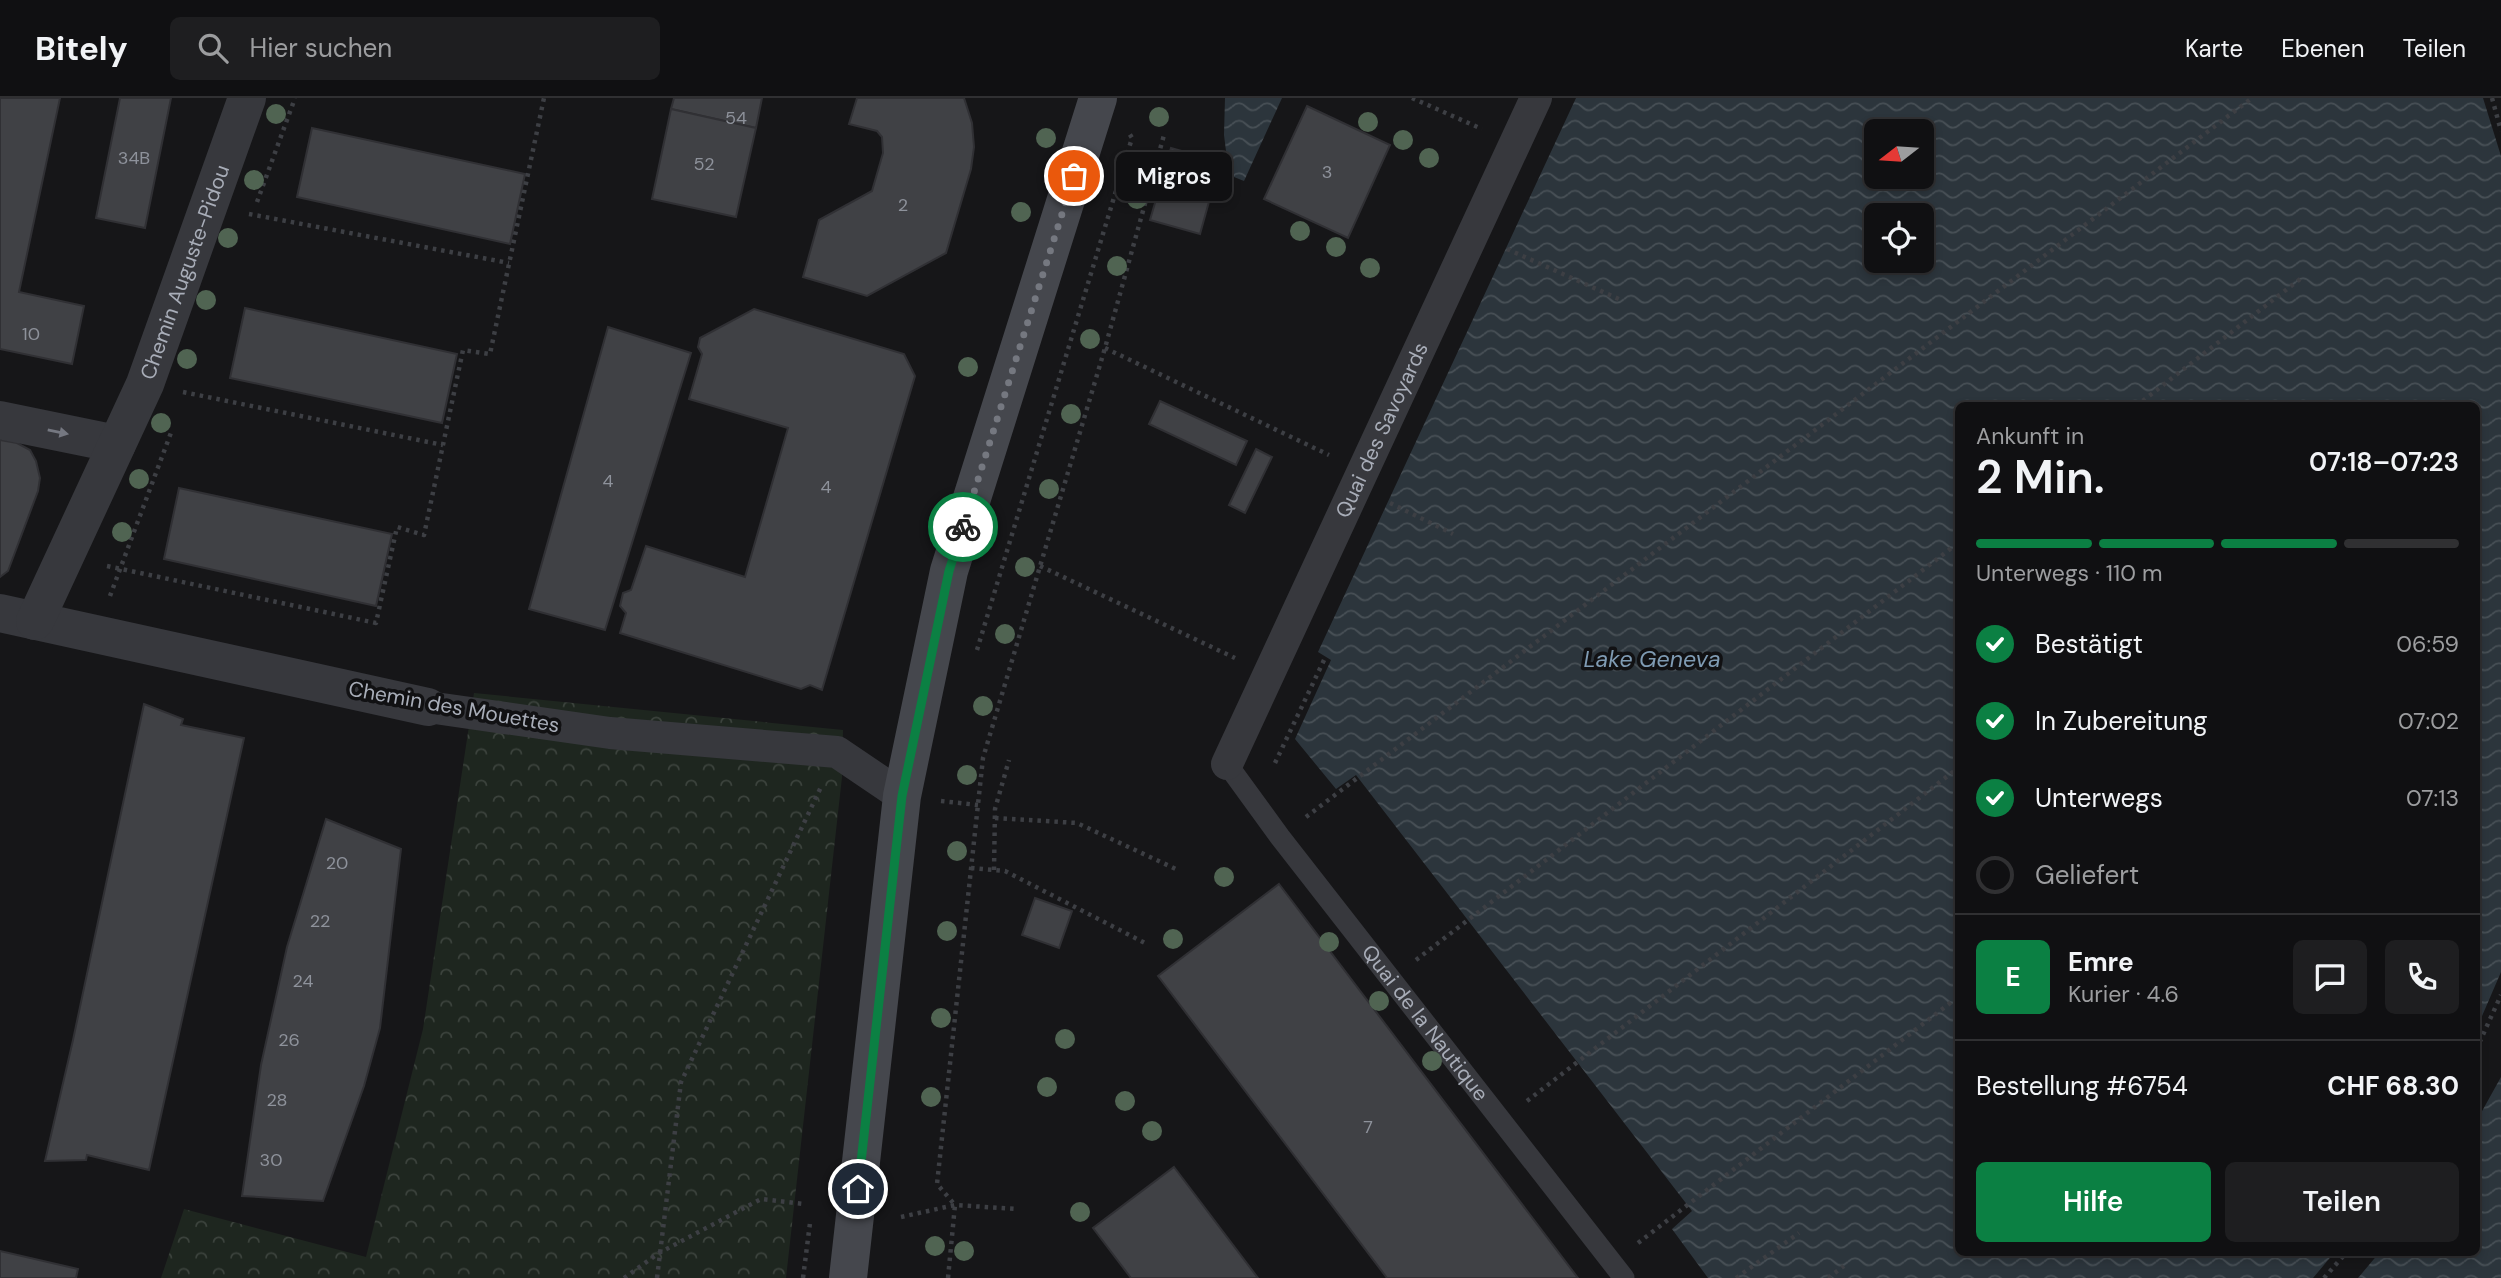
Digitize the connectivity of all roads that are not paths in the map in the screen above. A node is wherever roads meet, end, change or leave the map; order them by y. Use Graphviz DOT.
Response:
graph roads {
  1 [pos="247,98"];
  2 [pos="1098,98"];
  3 [pos="1536,98"];
  4 [pos="0,420"];
  5 [pos="117,444"];
  6 [pos="18,617"];
  7 [pos="428,707"];
  8 [pos="1227,764"];
  9 [pos="902,796"];
  10 [pos="1618,1270"];
  11 [pos="848,1278"];
  1 -- 5 [label="street, Chemin Auguste-Pidou"];
  2 -- 9 [label="main road"];
  3 -- 8 [label="street, Quai des Savoyards"];
  4 -- 5 [label="street, one-way"];
  5 -- 6 [label="street, Chemin Auguste-Pidou"];
  6 -- 7 [label="street, Chemin des Mouettes"];
  7 -- 9 [label="street, Chemin des Mouettes"];
  8 -- 10 [label="lane, Quai de la Nautique"];
  9 -- 11 [label="main road"];
}
